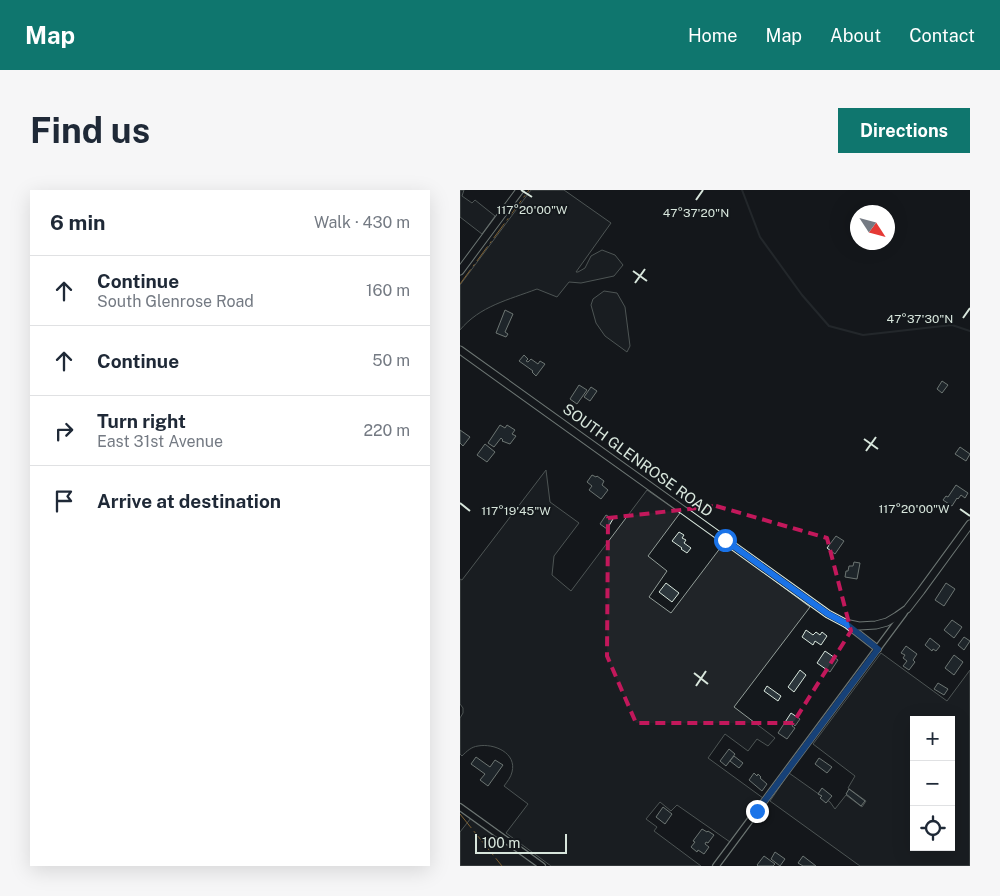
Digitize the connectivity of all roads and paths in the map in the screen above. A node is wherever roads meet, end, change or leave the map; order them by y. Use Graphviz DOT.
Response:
graph roads {
  1 [pos="520,190"];
  2 [pos="460,271"];
  3 [pos="460,350"];
  4 [pos="970,524"];
  5 [pos="907,609"];
  6 [pos="845,623"];
  7 [pos="878,649"];
  8 [pos="460,807"];
  9 [pos="542,866"];
  10 [pos="716,866"];
  1 -- 2 [label="street"];
  3 -- 6 [label="street, SOUTH GLENROSE ROAD"];
  4 -- 5 [label="street, SOUTH GLENROSE ROAD"];
  5 -- 6 [label="street, SOUTH GLENROSE ROAD"];
  5 -- 7 [label="street"];
  6 -- 7 [label="street"];
  7 -- 10 [label="street"];
  8 -- 9 [label="street"];
}
